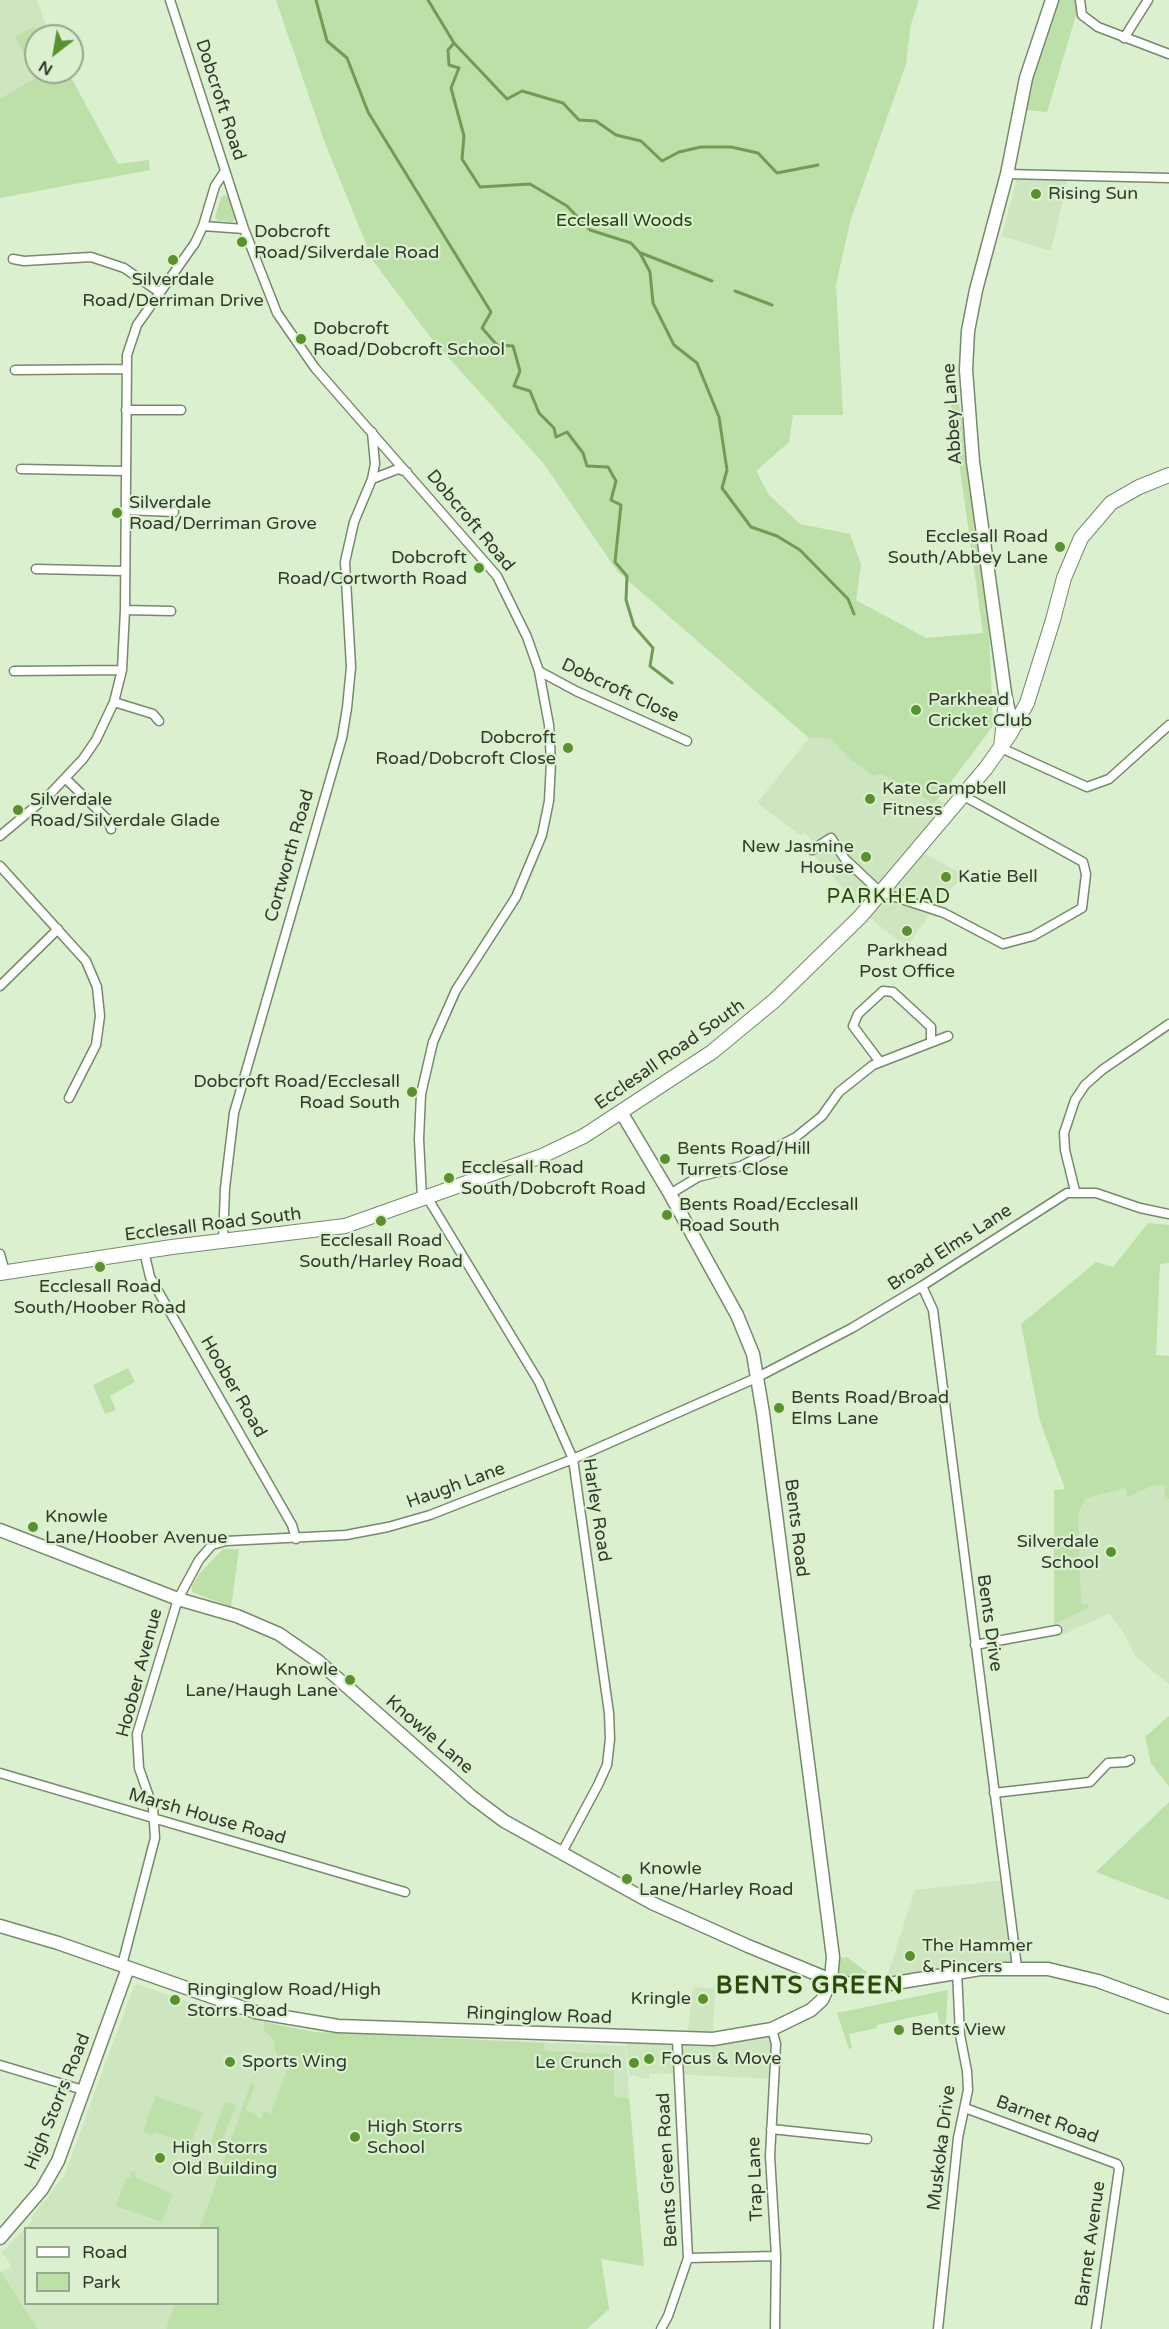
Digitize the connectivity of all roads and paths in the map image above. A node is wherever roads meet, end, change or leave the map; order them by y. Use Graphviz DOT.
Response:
graph roads {
  1 [pos="170,0"];
  2 [pos="1052,0"];
  3 [pos="1080,0"];
  4 [pos="1148,0"];
  5 [pos="1124,38"];
  6 [pos="1169,54"];
  7 [pos="225,171"];
  8 [pos="1007,174"];
  9 [pos="1169,178"];
  10 [pos="203,226"];
  11 [pos="244,229"];
  12 [pos="13,260"];
  13 [pos="159,292"];
  14 [pos="126,369"];
  15 [pos="15,370"];
  16 [pos="126,410"];
  17 [pos="182,410"];
  18 [pos="372,431"];
  19 [pos="21,470"];
  20 [pos="126,471"];
  21 [pos="407,472"];
  22 [pos="1169,475"];
  23 [pos="372,479"];
  24 [pos="125,510"];
  25 [pos="174,512"];
  26 [pos="36,569"];
  27 [pos="125,571"];
  28 [pos="124,610"];
  29 [pos="171,611"];
  30 [pos="122,670"];
  31 [pos="539,671"];
  32 [pos="15,672"];
  33 [pos="1033,687"];
  34 [pos="1006,695"];
  35 [pos="114,702"];
  36 [pos="159,721"];
  37 [pos="1017,724"];
  38 [pos="1169,725"];
  39 [pos="687,741"];
  40 [pos="1001,748"];
  41 [pos="66,778"];
  42 [pos="962,795"];
  43 [pos="111,828"];
  44 [pos="0,836"];
  45 [pos="812,850"];
  46 [pos="0,866"];
  47 [pos="880,892"];
  48 [pos="58,929"];
  49 [pos="0,986"];
  50 [pos="1169,1024"];
  51 [pos="948,1036"];
  52 [pos="931,1041"];
  53 [pos="880,1062"];
  54 [pos="69,1098"];
  55 [pos="621,1112"];
  56 [pos="1075,1191"];
  57 [pos="670,1194"];
  58 [pos="424,1198"];
  59 [pos="1169,1214"];
  60 [pos="223,1242"];
  61 [pos="144,1251"];
  62 [pos="0,1254"];
  63 [pos="2,1273"];
  64 [pos="922,1287"];
  65 [pos="756,1378"];
  66 [pos="573,1459"];
  67 [pos="0,1530"];
  68 [pos="296,1539"];
  69 [pos="178,1599"];
  70 [pos="1057,1630"];
  71 [pos="975,1645"];
  72 [pos="1130,1760"];
  73 [pos="0,1773"];
  74 [pos="994,1793"];
  75 [pos="155,1819"];
  76 [pos="561,1854"];
  77 [pos="405,1892"];
  78 [pos="0,1926"];
  79 [pos="125,1966"];
  80 [pos="1017,1967"];
  81 [pos="957,1971"];
  82 [pos="831,1980"];
  83 [pos="1169,2007"];
  84 [pos="772,2030"];
  85 [pos="677,2040"];
  86 [pos="0,2065"];
  87 [pos="83,2090"];
  88 [pos="965,2108"];
  89 [pos="771,2129"];
  90 [pos="867,2139"];
  91 [pos="1117,2164"];
  92 [pos="4,2224"];
  93 [pos="0,2238"];
  94 [pos="776,2256"];
  95 [pos="688,2258"];
  96 [pos="661,2329"];
  97 [pos="775,2329"];
  98 [pos="938,2329"];
  99 [pos="1096,2329"];
  1 -- 7 [label="street, Dobcroft Road"];
  2 -- 8 [label="street, Abbey Lane"];
  3 -- 5 [label="street"];
  4 -- 5 [label="street"];
  5 -- 6 [label="street"];
  7 -- 10 [label="street"];
  7 -- 11 [label="street, Dobcroft Road"];
  8 -- 9 [label="street"];
  8 -- 34 [label="street, Abbey Lane"];
  10 -- 11 [label="street"];
  10 -- 13 [label="street"];
  11 -- 18 [label="street, Dobcroft Road"];
  12 -- 13 [label="street"];
  13 -- 14 [label="street"];
  14 -- 15 [label="street"];
  14 -- 16 [label="street"];
  16 -- 17 [label="street"];
  16 -- 20 [label="street"];
  18 -- 21 [label="street, Dobcroft Road"];
  18 -- 23 [label="street, Cortworth Road"];
  19 -- 20 [label="street"];
  20 -- 24 [label="street"];
  21 -- 23 [label="street"];
  21 -- 31 [label="street, Dobcroft Road"];
  22 -- 33 [label="main road, Ecclesall Road South"];
  23 -- 60 [label="street, Cortworth Road"];
  24 -- 25 [label="street"];
  24 -- 27 [label="street"];
  26 -- 27 [label="street"];
  27 -- 28 [label="street"];
  28 -- 29 [label="street"];
  28 -- 30 [label="street"];
  30 -- 32 [label="street"];
  30 -- 35 [label="street"];
  31 -- 39 [label="street, Dobcroft Close"];
  31 -- 58 [label="street, Dobcroft Road"];
  33 -- 34 [label="main road"];
  33 -- 37 [label="main road, Ecclesall Road South"];
  34 -- 37 [label="street, Abbey Lane"];
  34 -- 40 [label="main road"];
  35 -- 36 [label="street"];
  35 -- 41 [label="street"];
  37 -- 40 [label="main road, Ecclesall Road South"];
  38 -- 40 [label="street"];
  40 -- 42 [label="main road, Ecclesall Road South"];
  41 -- 43 [label="street"];
  41 -- 44 [label="street"];
  42 -- 47 [label="main road, Ecclesall Road South"];
  42 -- 47 [label="street"];
  45 -- 47 [label="street"];
  46 -- 48 [label="street"];
  47 -- 55 [label="main road, Ecclesall Road South"];
  48 -- 49 [label="street"];
  48 -- 54 [label="street"];
  50 -- 56 [label="street"];
  51 -- 52 [label="street"];
  52 -- 53 [label="street"];
  52 -- 53 [label="street"];
  53 -- 57 [label="street"];
  55 -- 57 [label="street, Bents Road"];
  55 -- 58 [label="main road, Ecclesall Road South"];
  56 -- 59 [label="street"];
  56 -- 64 [label="street, Broad Elms Lane"];
  57 -- 65 [label="street, Bents Road"];
  58 -- 60 [label="main road, Ecclesall Road South"];
  58 -- 66 [label="street, Harley Road"];
  60 -- 61 [label="main road, Ecclesall Road South"];
  61 -- 63 [label="main road, Ecclesall Road South"];
  61 -- 68 [label="street, Hoober Road"];
  62 -- 63 [label="street"];
  64 -- 65 [label="street, Broad Elms Lane"];
  64 -- 71 [label="street, Bents Drive"];
  65 -- 66 [label="street, Haugh Lane"];
  65 -- 82 [label="street, Bents Road"];
  66 -- 68 [label="street, Haugh Lane"];
  66 -- 76 [label="street, Harley Road"];
  67 -- 69 [label="street, Knowle Lane"];
  68 -- 69 [label="street, Haugh Lane"];
  69 -- 75 [label="street, Hoober Avenue"];
  69 -- 76 [label="street, Knowle Lane"];
  70 -- 71 [label="street"];
  71 -- 74 [label="street, Bents Drive"];
  72 -- 74 [label="street"];
  73 -- 75 [label="street, Marsh House Road"];
  74 -- 80 [label="street, Bents Drive"];
  75 -- 77 [label="street, Marsh House Road"];
  75 -- 79 [label="street, Hoober Avenue"];
  76 -- 82 [label="street, Knowle Lane"];
  78 -- 79 [label="street, Ringinglow Road"];
  79 -- 85 [label="street, Ringinglow Road"];
  79 -- 87 [label="street, High Storrs Road"];
  80 -- 81 [label="street"];
  80 -- 83 [label="street"];
  81 -- 82 [label="street"];
  81 -- 88 [label="street, Muskoka Drive"];
  82 -- 84 [label="street, Ringinglow Road"];
  84 -- 85 [label="street, Ringinglow Road"];
  84 -- 89 [label="street, Trap Lane"];
  85 -- 95 [label="street, Bents Green Road"];
  86 -- 87 [label="street"];
  87 -- 92 [label="street, High Storrs Road"];
  88 -- 91 [label="street, Barnet Road"];
  88 -- 98 [label="street, Muskoka Drive"];
  89 -- 90 [label="street"];
  89 -- 94 [label="street, Trap Lane"];
  91 -- 99 [label="street, Barnet Avenue"];
  92 -- 93 [label="street, High Storrs Road"];
  94 -- 95 [label="street"];
  94 -- 97 [label="street, Trap Lane"];
  95 -- 96 [label="street, Bents Green Road"];
}
